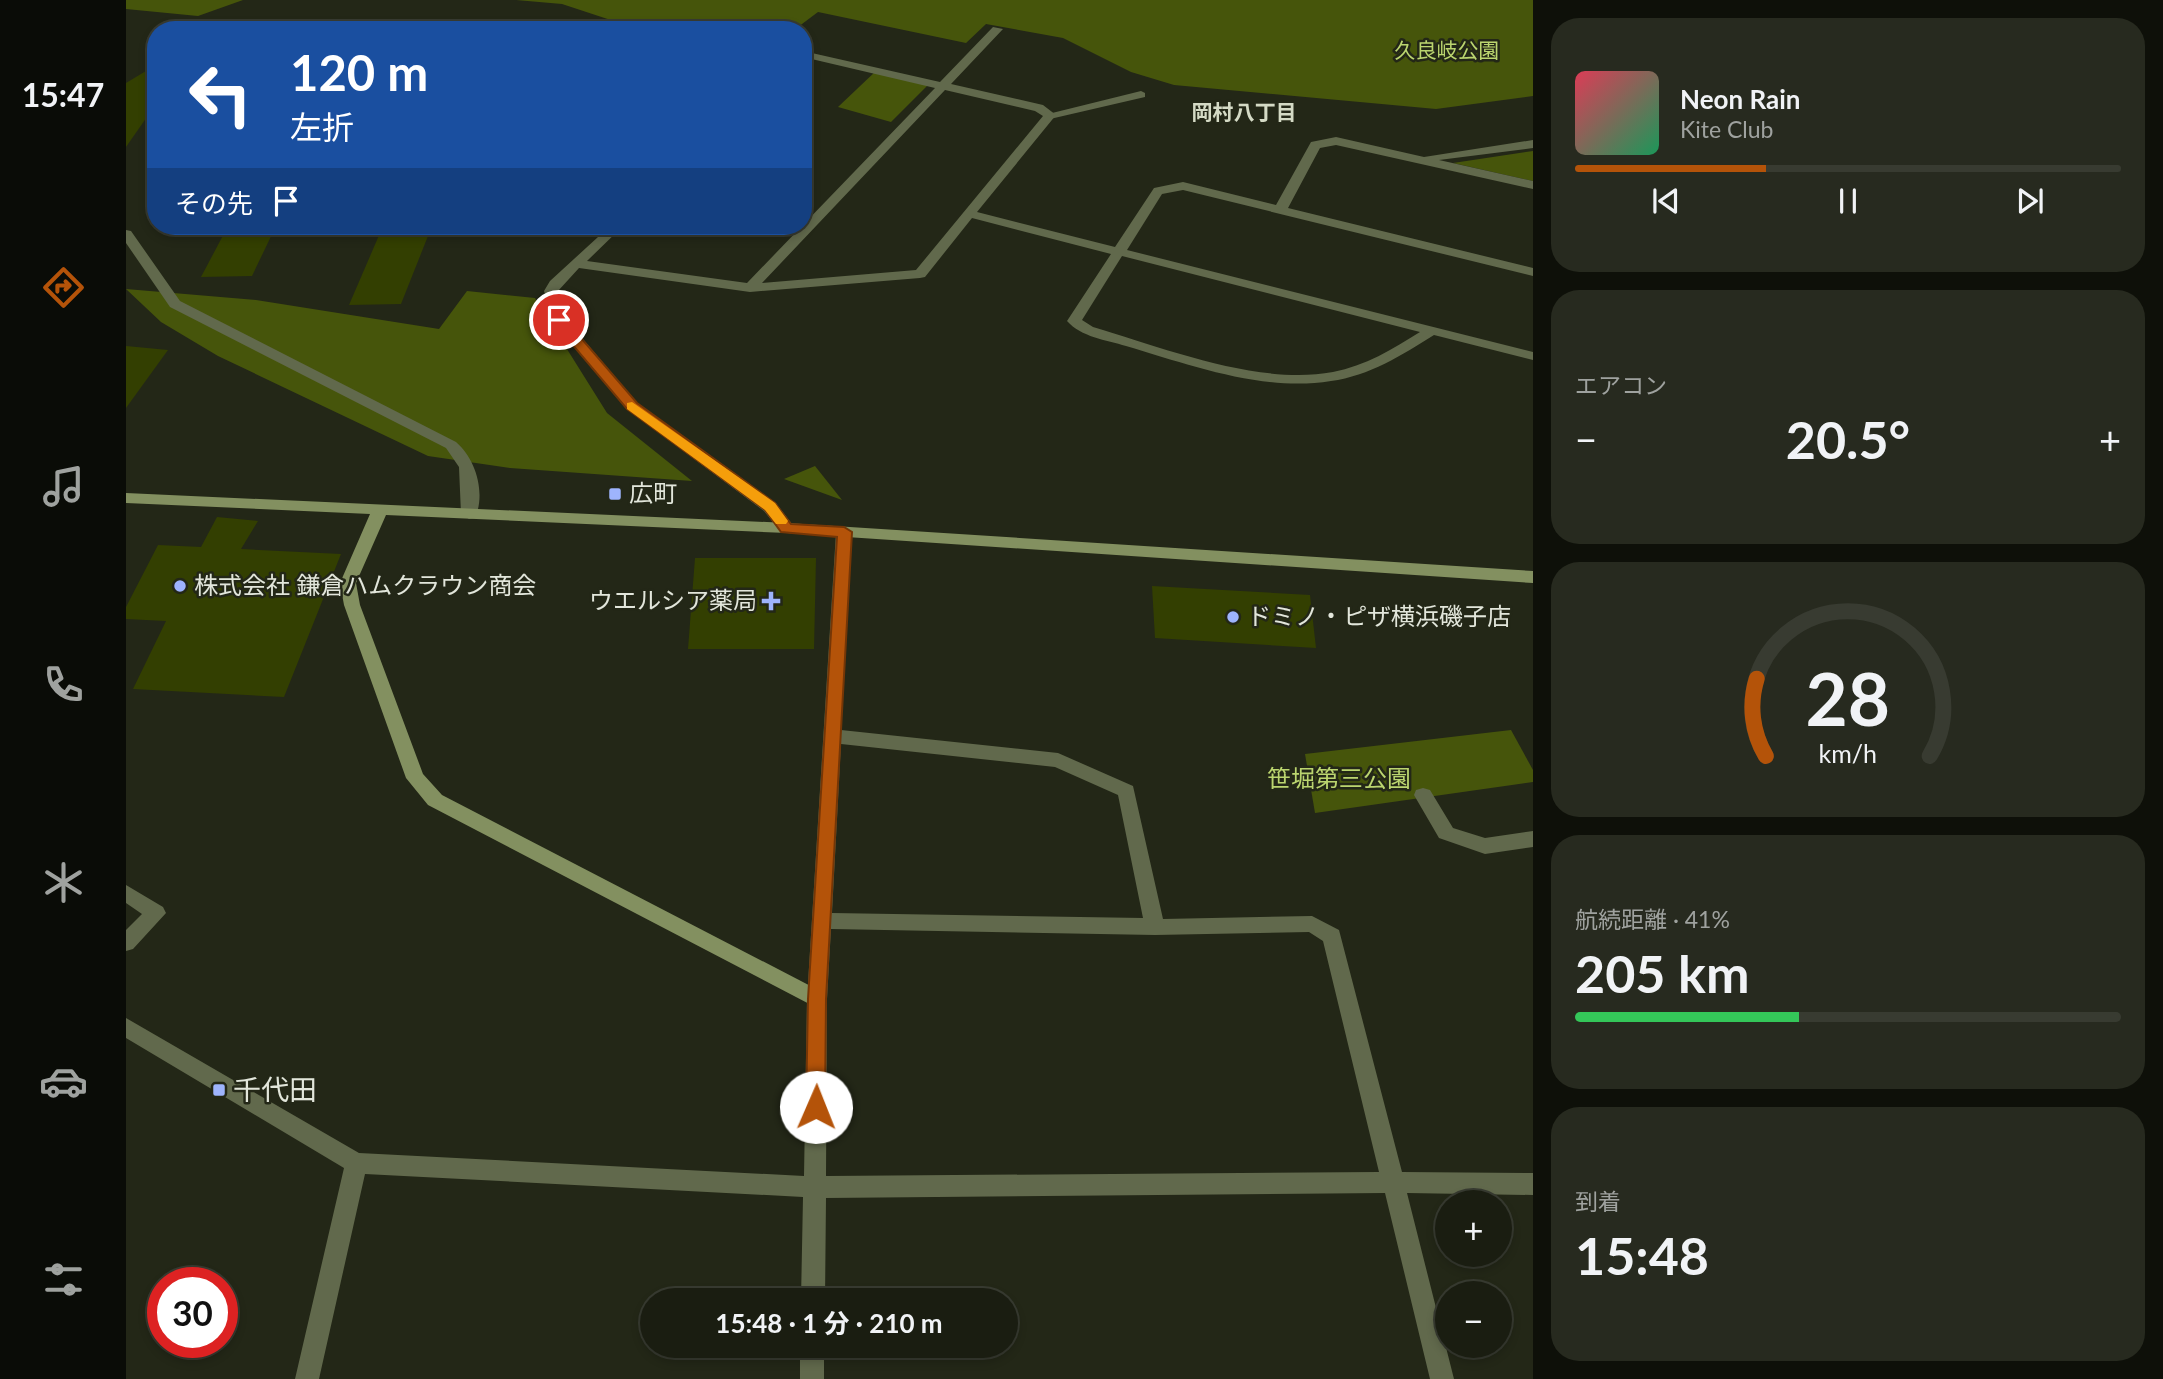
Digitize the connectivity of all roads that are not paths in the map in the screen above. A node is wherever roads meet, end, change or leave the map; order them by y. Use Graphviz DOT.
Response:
graph roads {
  1 [pos="997,29"];
  2 [pos="812,56"];
  3 [pos="942,85"];
  4 [pos="1140,95"];
  5 [pos="1050,115"];
  6 [pos="1533,144"];
  7 [pos="1418,160"];
  8 [pos="1533,185"];
  9 [pos="1280,210"];
  10 [pos="970,214"];
  11 [pos="812,223"];
  12 [pos="126,234"];
  13 [pos="608,235"];
  14 [pos="801,235"];
  15 [pos="1119,252"];
  16 [pos="576,264"];
  17 [pos="1533,272"];
  18 [pos="750,289"];
  19 [pos="1433,330"];
  20 [pos="1533,356"];
  21 [pos="126,498"];
  22 [pos="380,510"];
  23 [pos="469,514"];
  24 [pos="787,528"];
  25 [pos="844,532"];
  26 [pos="1533,577"];
  27 [pos="833,736"];
  28 [pos="1423,795"];
  29 [pos="1533,839"];
  30 [pos="126,893"];
  31 [pos="822,921"];
  32 [pos="1155,927"];
  33 [pos="126,943"];
  34 [pos="817,999"];
  35 [pos="126,1027"];
  36 [pos="356,1163"];
  37 [pos="1392,1181"];
  38 [pos="1533,1184"];
  39 [pos="814,1187"];
  40 [pos="813,1288"];
  41 [pos="812,1358"];
  42 [pos="307,1379"];
  43 [pos="812,1379"];
  44 [pos="1442,1379"];
  1 -- 3 [label="street"];
  2 -- 3 [label="street"];
  3 -- 5 [label="street"];
  3 -- 11 [label="street"];
  4 -- 5 [label="street"];
  5 -- 10 [label="street"];
  6 -- 7 [label="street"];
  7 -- 8 [label="street"];
  7 -- 9 [label="street"];
  9 -- 15 [label="street"];
  9 -- 17 [label="street"];
  10 -- 15 [label="street"];
  10 -- 18 [label="street"];
  12 -- 23 [label="street"];
  13 -- 16 [label="street"];
  14 -- 18 [label="street"];
  15 -- 19 [label="street"];
  15 -- 19 [label="street"];
  16 -- 18 [label="street"];
  16 -- 24 [label="street"];
  19 -- 20 [label="street"];
  21 -- 22 [label="street"];
  22 -- 23 [label="street"];
  22 -- 34 [label="street"];
  23 -- 24 [label="street"];
  24 -- 25 [label="street"];
  25 -- 26 [label="street"];
  25 -- 27 [label="street"];
  27 -- 31 [label="street"];
  27 -- 32 [label="street"];
  28 -- 29 [label="street"];
  30 -- 33 [label="street"];
  31 -- 32 [label="street"];
  31 -- 34 [label="street"];
  32 -- 37 [label="street"];
  34 -- 39 [label="street"];
  35 -- 36 [label="street"];
  36 -- 39 [label="street"];
  36 -- 42 [label="street"];
  37 -- 38 [label="street"];
  37 -- 39 [label="street"];
  37 -- 44 [label="street"];
  39 -- 40 [label="street"];
  41 -- 43 [label="street"];
}
